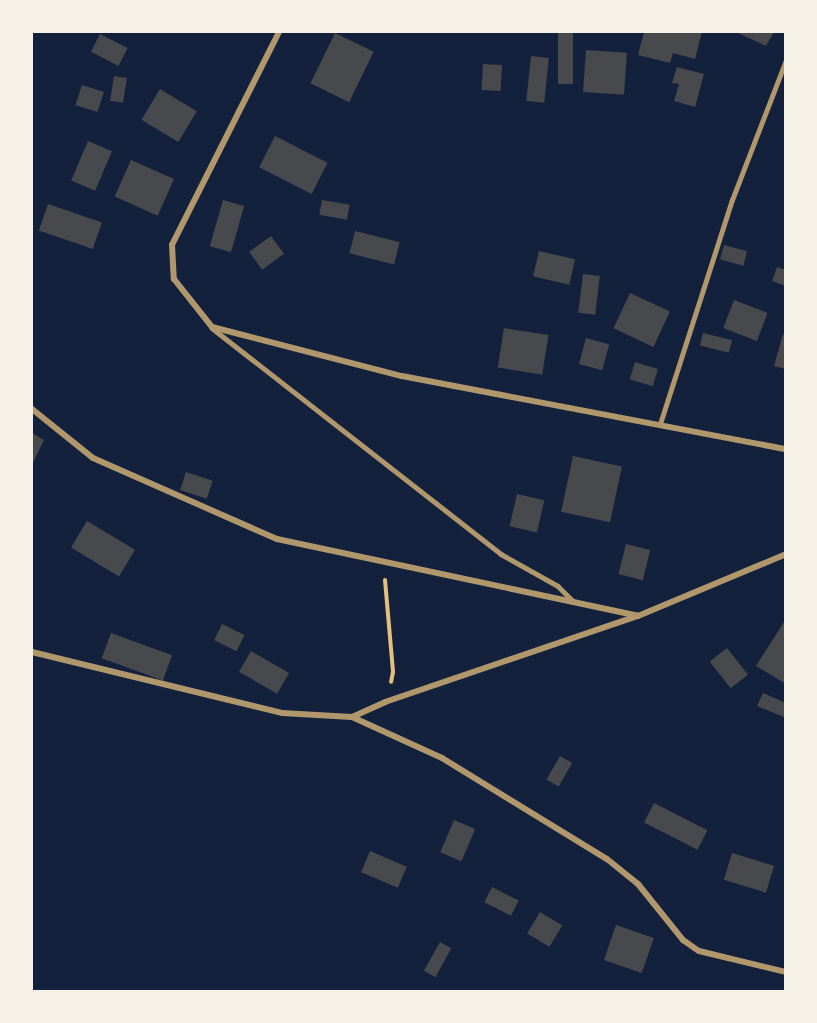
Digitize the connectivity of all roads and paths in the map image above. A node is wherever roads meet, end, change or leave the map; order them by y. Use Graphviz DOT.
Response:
graph roads {
  1 [pos="279,32"];
  2 [pos="786,60"];
  3 [pos="212,327"];
  4 [pos="32,409"];
  5 [pos="660,424"];
  6 [pos="786,449"];
  7 [pos="786,554"];
  8 [pos="384,564"];
  9 [pos="575,603"];
  10 [pos="638,616"];
  11 [pos="32,652"];
  12 [pos="385,702"];
  13 [pos="352,717"];
  14 [pos="786,972"];
  1 -- 3 [label="street"];
  2 -- 5 [label="lane"];
  3 -- 5 [label="street"];
  3 -- 9 [label="lane"];
  4 -- 8 [label="street"];
  5 -- 6 [label="street"];
  7 -- 10 [label="street"];
  8 -- 9 [label="street"];
  8 -- 12 [label="path"];
  9 -- 10 [label="street"];
  10 -- 12 [label="street"];
  11 -- 13 [label="street"];
  12 -- 13 [label="street"];
  13 -- 14 [label="street"];
}
